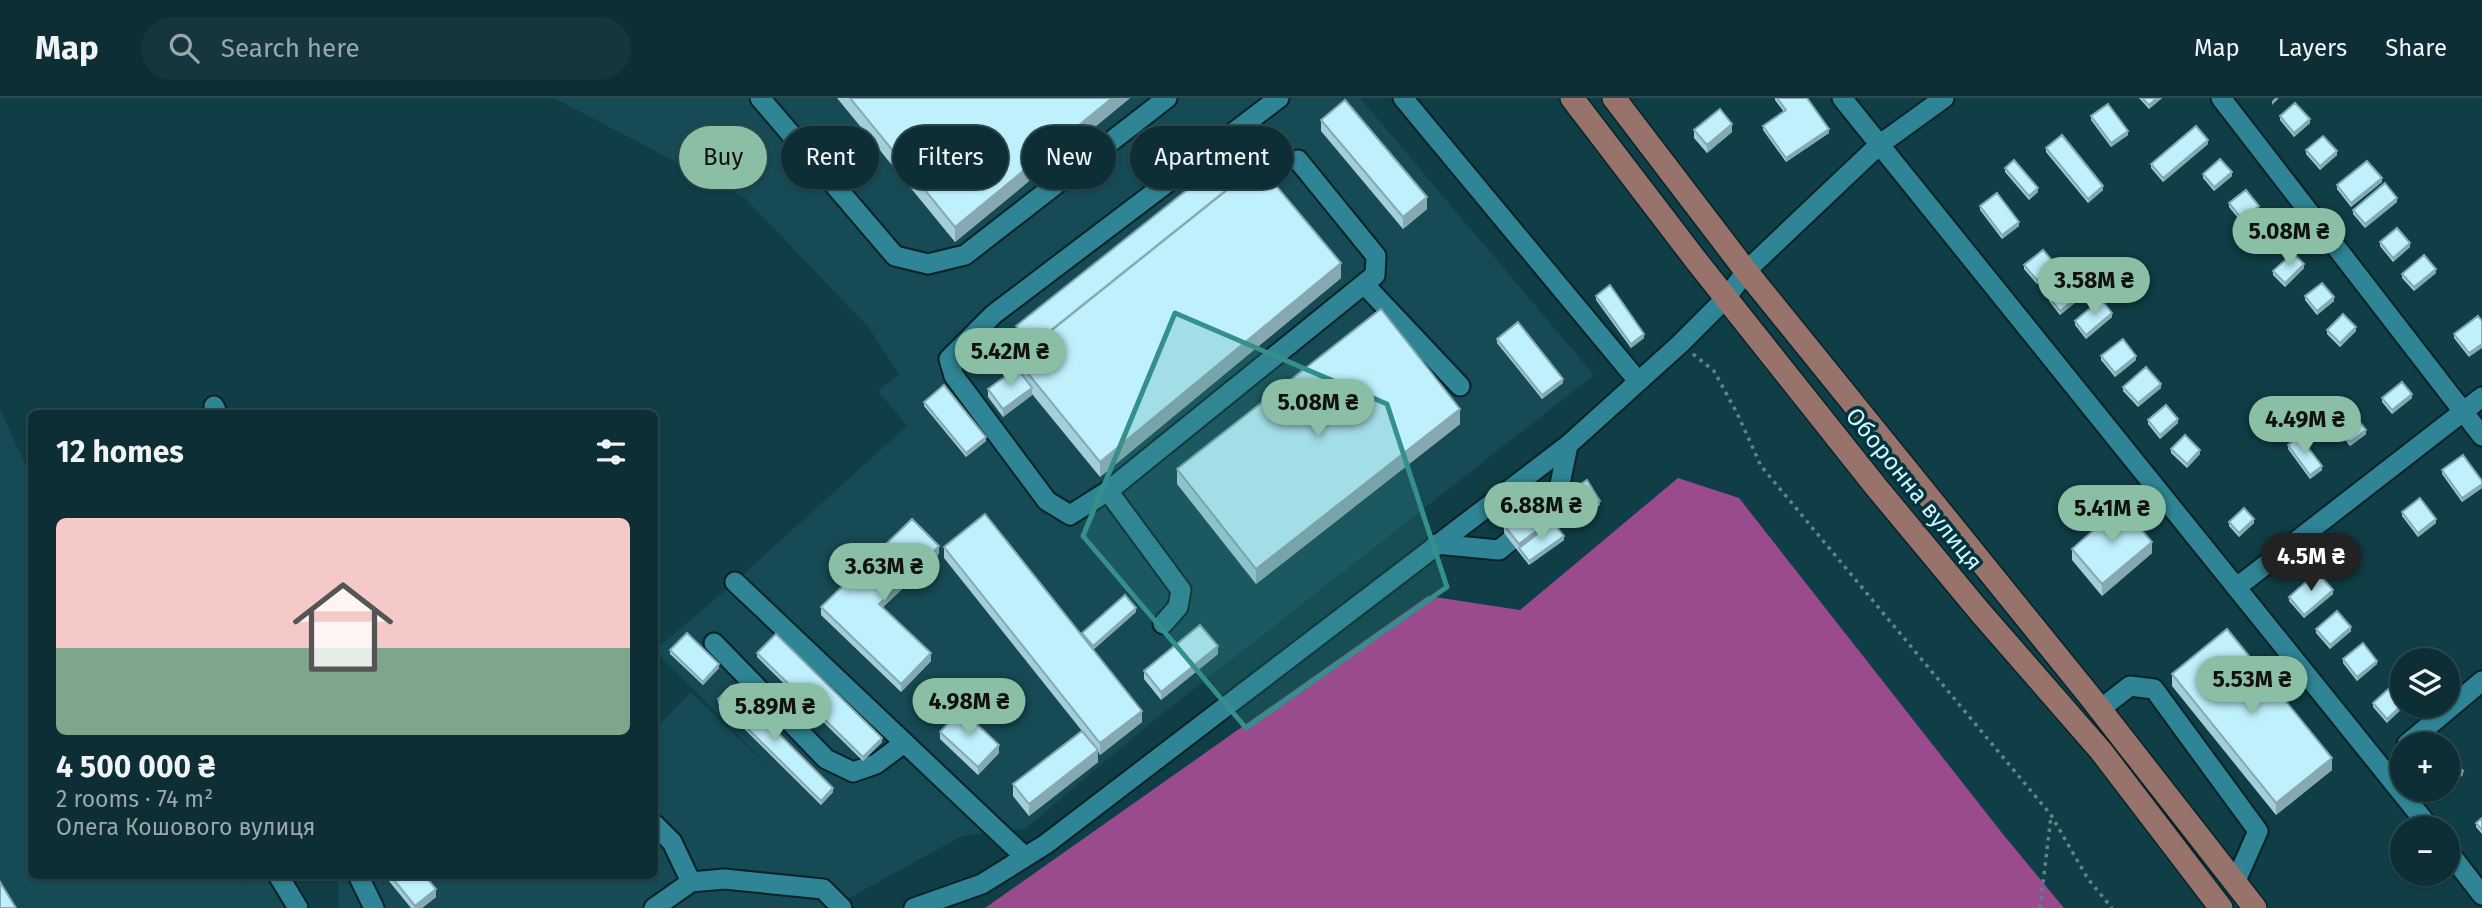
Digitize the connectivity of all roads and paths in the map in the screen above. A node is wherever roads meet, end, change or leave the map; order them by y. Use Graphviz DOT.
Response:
graph roads {
  1 [pos="760,98"];
  2 [pos="1167,98"];
  3 [pos="1279,98"];
  4 [pos="1403,98"];
  5 [pos="1572,98"];
  6 [pos="1614,98"];
  7 [pos="1842,98"];
  8 [pos="1944,98"];
  9 [pos="2221,98"];
  10 [pos="1879,145"];
  11 [pos="1298,160"];
  12 [pos="1746,271"];
  13 [pos="1364,284"];
  14 [pos="1727,297"];
  15 [pos="1680,344"];
  16 [pos="1638,381"];
  17 [pos="1460,386"];
  18 [pos="2482,397"];
  19 [pos="2464,412"];
  20 [pos="2482,436"];
  21 [pos="1568,445"];
  22 [pos="1108,491"];
  23 [pos="1436,544"];
  24 [pos="734,582"];
  25 [pos="2237,587"];
  26 [pos="1163,624"];
  27 [pos="714,643"];
  28 [pos="2482,681"];
  29 [pos="2099,710"];
  30 [pos="2421,732"];
  31 [pos="904,743"];
  32 [pos="2390,758"];
  33 [pos="2381,765"];
  34 [pos="2051,815"];
  35 [pos="2421,816"];
  36 [pos="658,828"];
  37 [pos="1025,857"];
  38 [pos="2460,867"];
  39 [pos="281,879"];
  40 [pos="360,879"];
  41 [pos="691,882"];
  42 [pos="2235,883"];
  43 [pos="2482,895"];
  44 [pos="299,908"];
  45 [pos="374,908"];
  46 [pos="654,908"];
  47 [pos="842,908"];
  48 [pos="914,908"];
  49 [pos="2040,908"];
  50 [pos="2112,908"];
  51 [pos="2221,908"];
  52 [pos="2255,908"];
  1 -- 2 [label="street"];
  3 -- 22 [label="street"];
  4 -- 16 [label="street"];
  5 -- 14 [label="main road, Оборонна вулиця"];
  6 -- 12 [label="main road, Оборонна вулиця"];
  7 -- 10 [label="street"];
  8 -- 10 [label="street"];
  9 -- 19 [label="street"];
  10 -- 12 [label="street"];
  10 -- 25 [label="street"];
  11 -- 13 [label="street"];
  12 -- 14 [label="street"];
  12 -- 29 [label="main road, Оборонна вулиця"];
  13 -- 17 [label="street"];
  13 -- 22 [label="street"];
  14 -- 15 [label="street"];
  14 -- 51 [label="main road, Оборонна вулиця"];
  15 -- 16 [label="street"];
  15 -- 34 [label="path"];
  16 -- 21 [label="street"];
  18 -- 19 [label="street"];
  19 -- 20 [label="street"];
  19 -- 25 [label="street"];
  21 -- 23 [label="street"];
  21 -- 23 [label="street"];
  22 -- 26 [label="street"];
  23 -- 37 [label="street"];
  24 -- 31 [label="street"];
  25 -- 33 [label="street"];
  27 -- 31 [label="street"];
  28 -- 30 [label="street"];
  29 -- 42 [label="main road, Оборонна вулиця"];
  29 -- 42 [label="street"];
  31 -- 37 [label="street"];
  32 -- 33 [label="street"];
  33 -- 35 [label="street"];
  34 -- 49 [label="path"];
  34 -- 50 [label="path"];
  36 -- 41 [label="street"];
  37 -- 48 [label="street"];
  38 -- 43 [label="street"];
  39 -- 44 [label="street"];
  40 -- 45 [label="street"];
  41 -- 46 [label="street"];
  41 -- 47 [label="street"];
  42 -- 52 [label="main road, Оборонна вулиця"];
}
